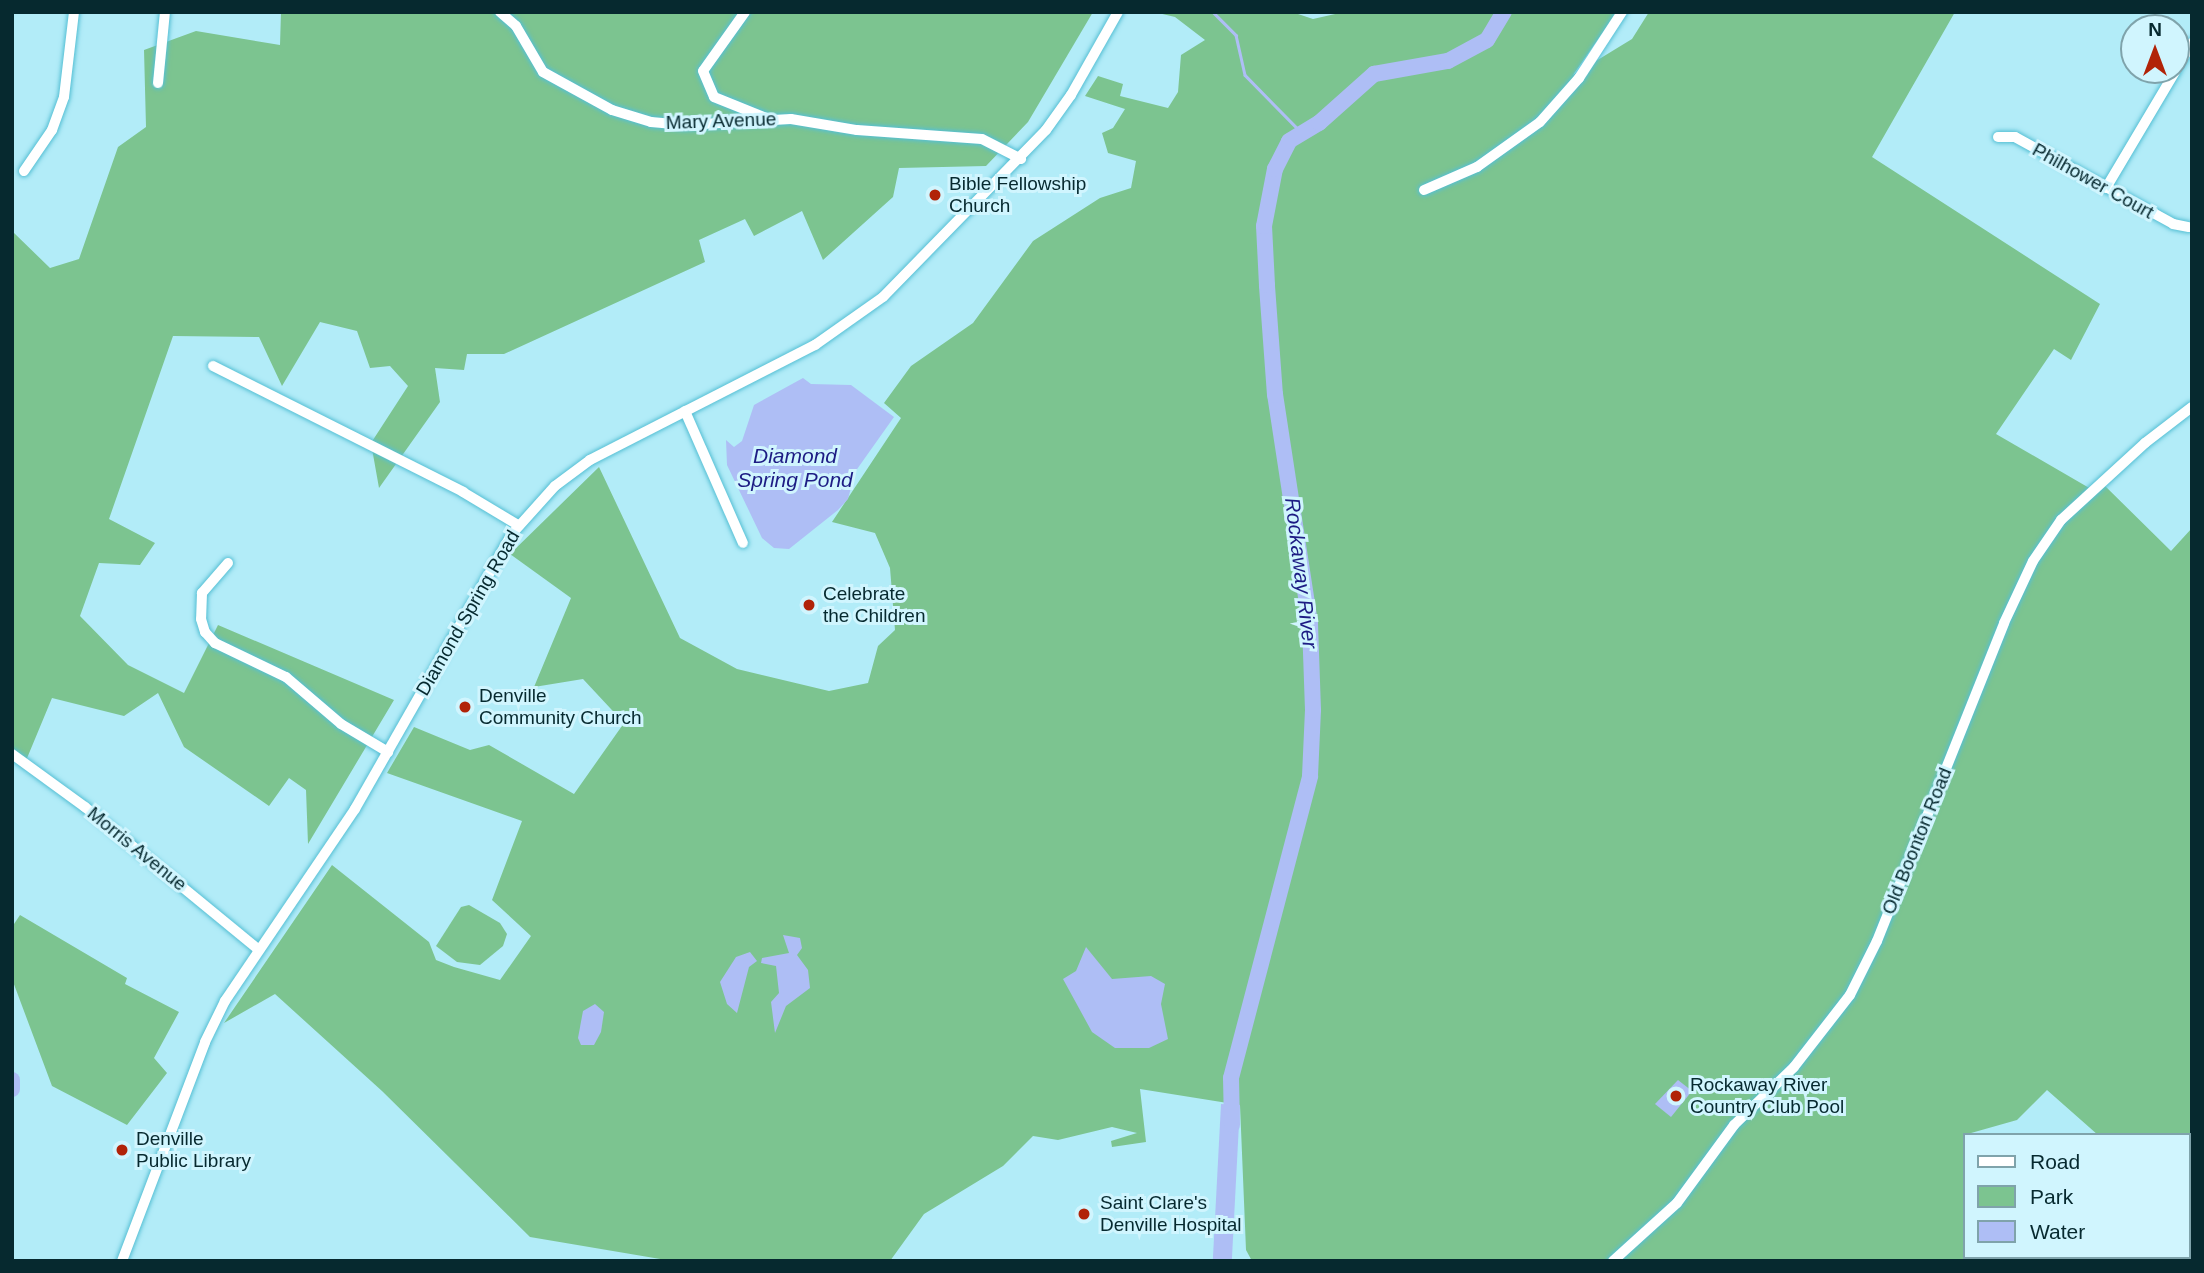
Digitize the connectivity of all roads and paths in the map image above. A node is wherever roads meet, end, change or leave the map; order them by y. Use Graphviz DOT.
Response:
graph roads {
  1 [pos="74,12"];
  2 [pos="165,12"];
  3 [pos="500,12"];
  4 [pos="745,12"];
  5 [pos="1118,12"];
  6 [pos="1622,12"];
  7 [pos="158,83"];
  8 [pos="2168,84"];
  9 [pos="766,118"];
  10 [pos="1998,137"];
  11 [pos="1021,159"];
  12 [pos="24,171"];
  13 [pos="2106,188"];
  14 [pos="1424,190"];
  15 [pos="2189,227"];
  16 [pos="213,366"];
  17 [pos="2192,407"];
  18 [pos="685,411"];
  19 [pos="518,525"];
  20 [pos="743,543"];
  21 [pos="228,564"];
  22 [pos="388,752"];
  23 [pos="12,754"];
  24 [pos="258,949"];
  25 [pos="122,1261"];
  26 [pos="1613,1261"];
  1 -- 12 [label="street"];
  2 -- 7 [label="street"];
  3 -- 9 [label="street, Mary Avenue"];
  4 -- 9 [label="street"];
  5 -- 11 [label="street, Diamond Spring Road"];
  6 -- 14 [label="street"];
  8 -- 13 [label="street"];
  9 -- 11 [label="street, Mary Avenue"];
  10 -- 13 [label="street, Philhower Court"];
  11 -- 18 [label="street, Diamond Spring Road"];
  13 -- 15 [label="street, Philhower Court"];
  16 -- 19 [label="street"];
  17 -- 26 [label="street, Old Boonton Road"];
  18 -- 19 [label="street, Diamond Spring Road"];
  18 -- 20 [label="street"];
  19 -- 22 [label="street, Diamond Spring Road"];
  21 -- 22 [label="street"];
  22 -- 24 [label="street, Diamond Spring Road"];
  23 -- 24 [label="street, Morris Avenue"];
  24 -- 25 [label="street, Diamond Spring Road"];
}
